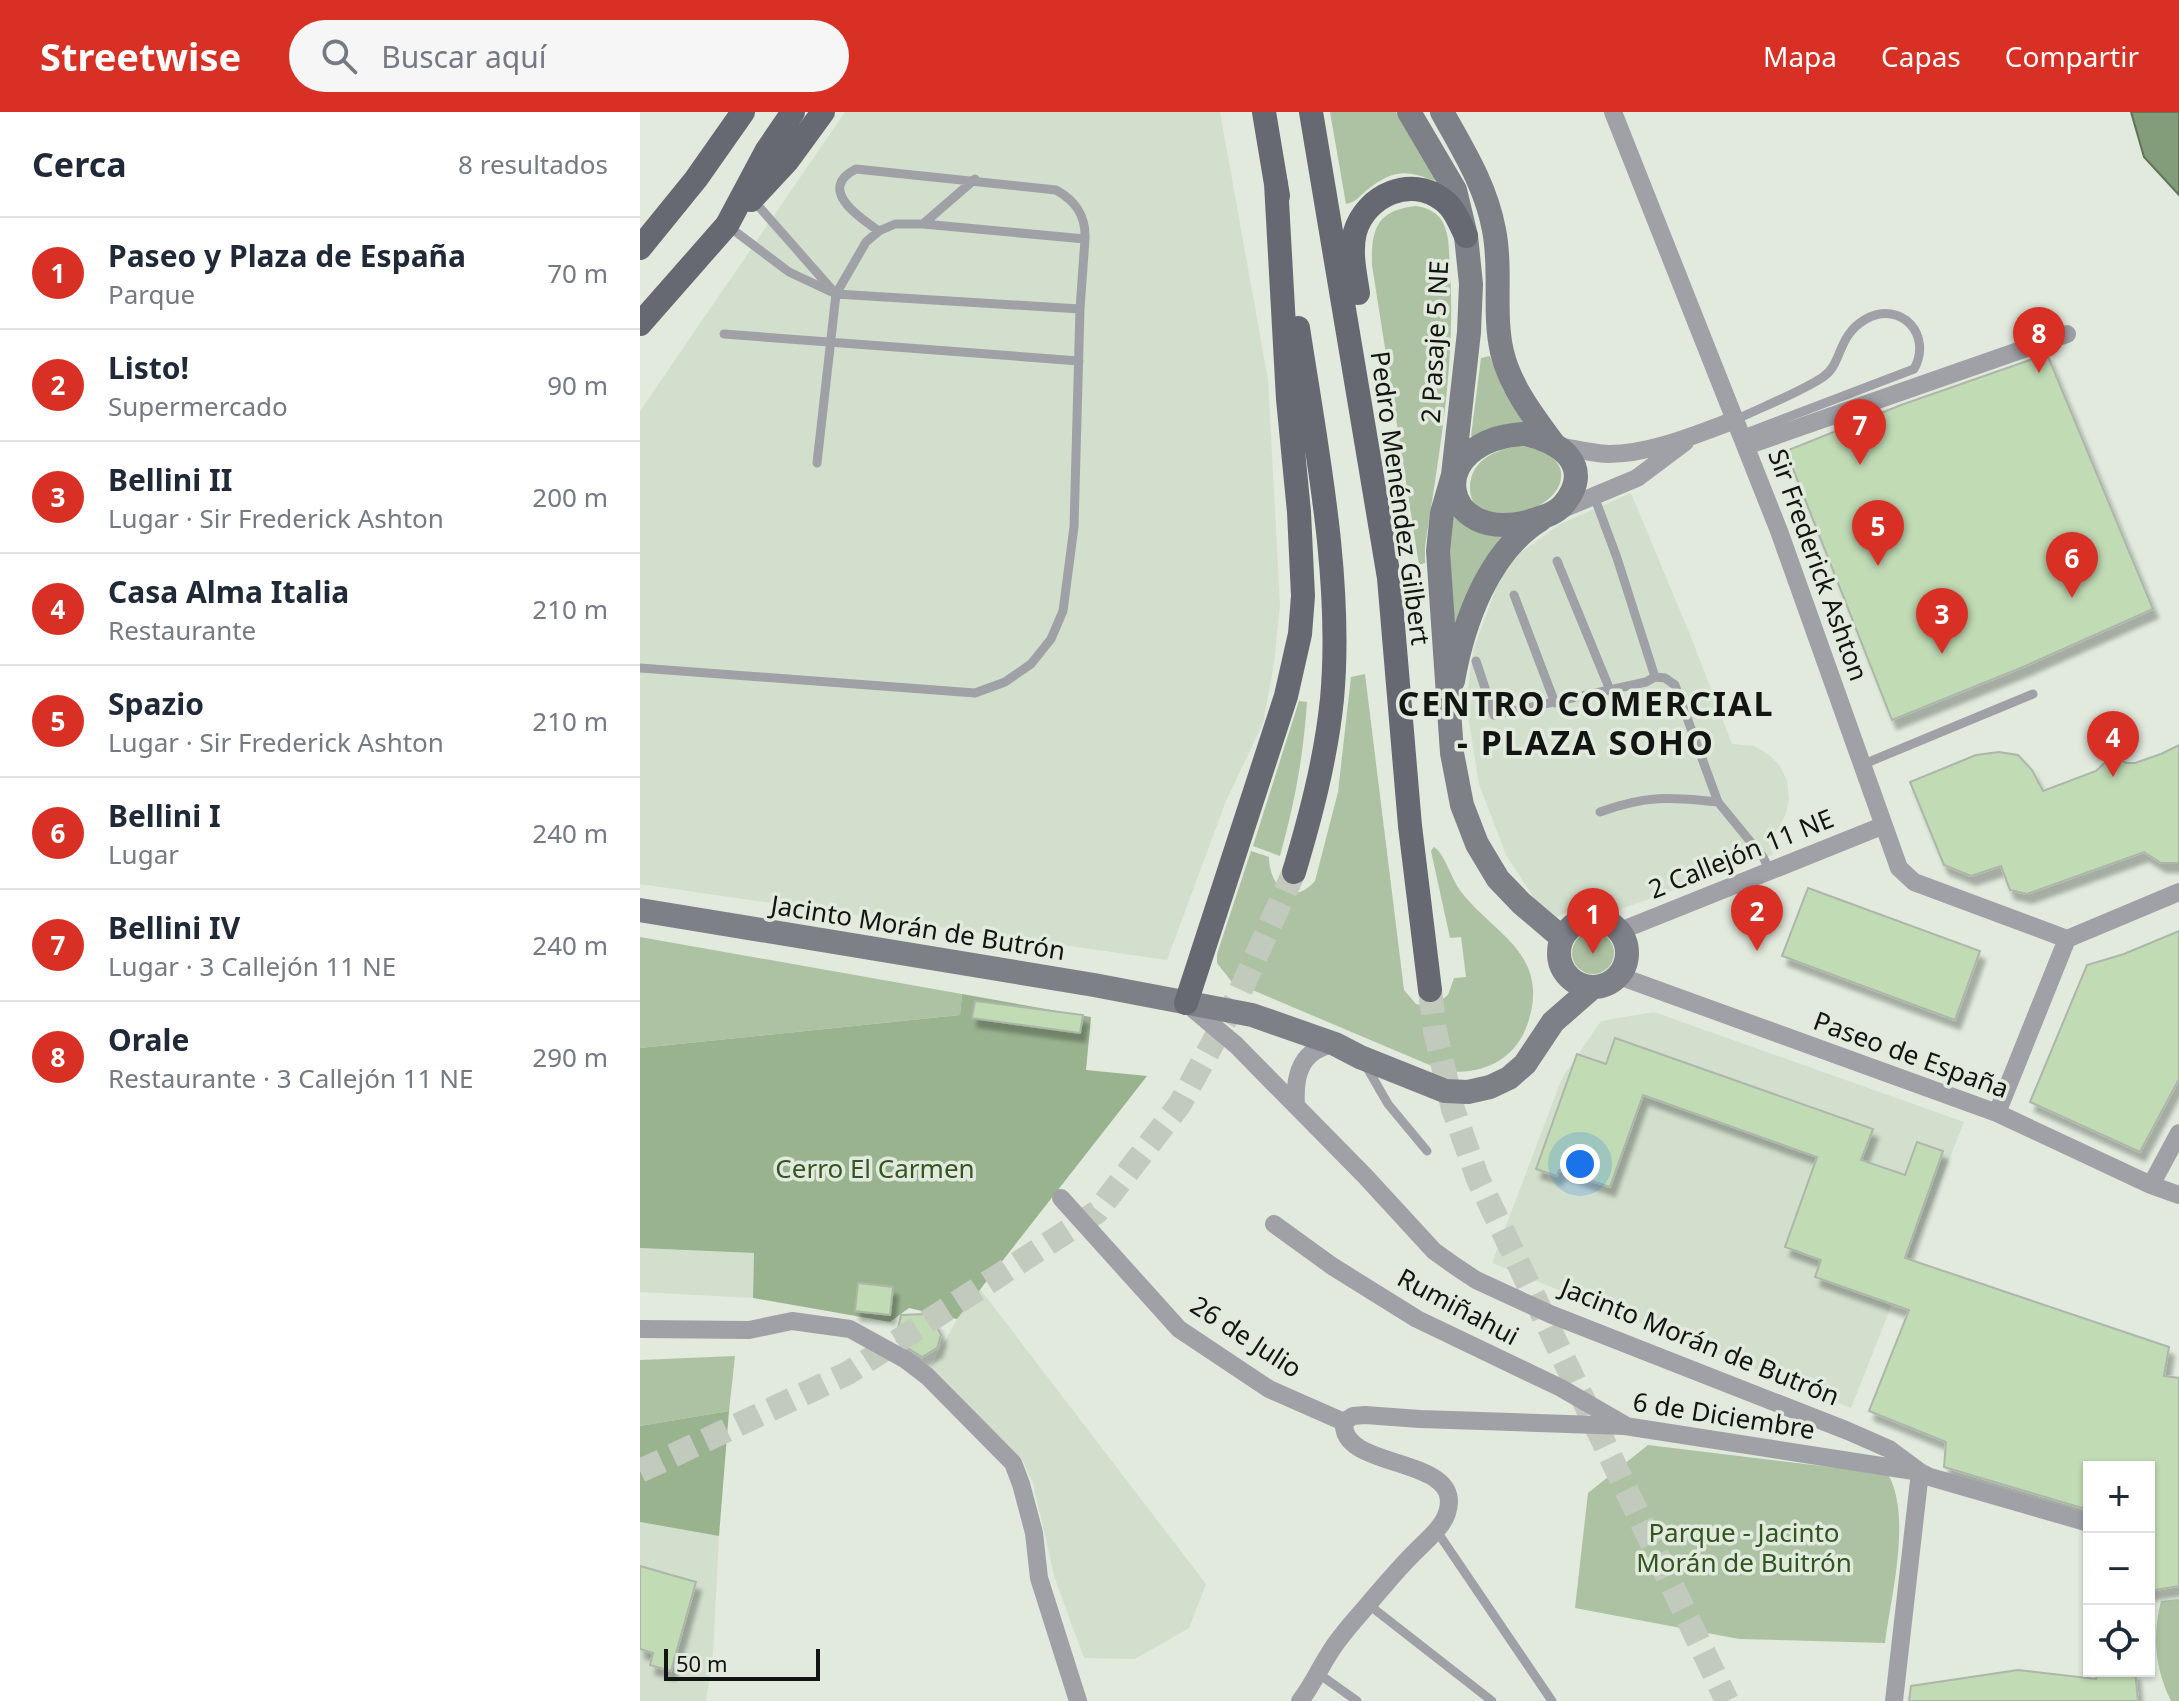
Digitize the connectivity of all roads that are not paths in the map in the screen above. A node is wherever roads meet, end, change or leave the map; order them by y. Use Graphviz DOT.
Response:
graph roads {
  1 [pos="743,112"];
  2 [pos="793,112"];
  3 [pos="823,112"];
  4 [pos="1264,112"];
  5 [pos="1311,112"];
  6 [pos="1409,112"];
  7 [pos="1442,112"];
  8 [pos="1613,112"];
  9 [pos="975,179"];
  10 [pos="1276,183"];
  11 [pos="752,198"];
  12 [pos="923,224"];
  13 [pos="727,225"];
  14 [pos="879,231"];
  15 [pos="1466,236"];
  16 [pos="1085,239"];
  17 [pos="640,248"];
  18 [pos="836,294"];
  19 [pos="1080,309"];
  20 [pos="640,324"];
  21 [pos="724,334"];
  22 [pos="2067,334"];
  23 [pos="829,342"];
  24 [pos="1079,361"];
  25 [pos="1356,380"];
  26 [pos="1740,433"];
  27 [pos="1694,435"];
  28 [pos="1556,444"];
  29 [pos="817,463"];
  30 [pos="1453,475"];
  31 [pos="1594,496"];
  32 [pos="1551,514"];
  33 [pos="1557,561"];
  34 [pos="1514,595"];
  35 [pos="1476,661"];
  36 [pos="640,668"];
  37 [pos="1655,677"];
  38 [pos="1610,690"];
  39 [pos="2033,694"];
  40 [pos="1555,703"];
  41 [pos="1449,731"];
  42 [pos="1864,764"];
  43 [pos="1718,802"];
  44 [pos="1600,812"];
  45 [pos="1882,826"];
  46 [pos="1770,871"];
  47 [pos="1294,872"];
  48 [pos="2179,892"];
  49 [pos="640,910"];
  50 [pos="1620,931"];
  51 [pos="1561,937"];
  52 [pos="2067,939"];
  53 [pos="1619,976"];
  54 [pos="1593,987"];
  55 [pos="1430,990"];
  56 [pos="1186,1003"];
  57 [pos="1335,1044"];
  58 [pos="1360,1057"];
  59 [pos="1296,1105"];
  60 [pos="1997,1113"];
  61 [pos="2179,1133"];
  62 [pos="1427,1151"];
  63 [pos="2151,1185"];
  64 [pos="2179,1195"];
  65 [pos="1061,1198"];
  66 [pos="1274,1224"];
  67 [pos="640,1329"];
  68 [pos="1344,1422"];
  69 [pos="1625,1426"];
  70 [pos="1920,1472"];
  71 [pos="2083,1521"];
  72 [pos="1436,1530"];
  73 [pos="1369,1605"];
  74 [pos="1319,1674"];
  75 [pos="1078,1701"];
  76 [pos="1300,1701"];
  77 [pos="1357,1701"];
  78 [pos="1492,1701"];
  79 [pos="1552,1701"];
  80 [pos="1894,1701"];
  1 -- 17 [label="main road"];
  2 -- 13 [label="main road"];
  3 -- 11 [label="main road"];
  4 -- 10 [label="main road"];
  5 -- 25 [label="main road, Pedro Menéndez Gilbert"];
  6 -- 15 [label="street, 2 Pasaje 5 NE"];
  7 -- 28 [label="street"];
  8 -- 26 [label="street, Sir Frederick Ashton"];
  9 -- 12 [label="lane"];
  9 -- 14 [label="lane"];
  9 -- 16 [label="lane"];
  10 -- 47 [label="main road"];
  10 -- 56 [label="main road"];
  11 -- 13 [label="main road"];
  11 -- 18 [label="lane"];
  12 -- 14 [label="lane"];
  12 -- 16 [label="lane"];
  13 -- 18 [label="lane"];
  13 -- 20 [label="main road"];
  14 -- 18 [label="lane"];
  15 -- 25 [label="main road"];
  15 -- 30 [label="street, 2 Pasaje 5 NE"];
  16 -- 19 [label="lane"];
  18 -- 19 [label="lane"];
  18 -- 23 [label="lane"];
  19 -- 24 [label="lane"];
  21 -- 23 [label="lane"];
  22 -- 26 [label="street"];
  23 -- 24 [label="lane"];
  23 -- 29 [label="lane"];
  24 -- 36 [label="lane"];
  25 -- 55 [label="main road, Pedro Menéndez Gilbert"];
  26 -- 26 [label="lane"];
  26 -- 27 [label="street"];
  26 -- 42 [label="street, Sir Frederick Ashton"];
  27 -- 28 [label="street"];
  27 -- 31 [label="street"];
  28 -- 30 [label="street"];
  28 -- 32 [label="street"];
  30 -- 32 [label="street"];
  30 -- 41 [label="street, 2 Pasaje 5 NE"];
  31 -- 32 [label="street"];
  31 -- 37 [label="lane"];
  32 -- 41 [label="street, 2 Pasaje 5 NE"];
  33 -- 38 [label="lane"];
  34 -- 40 [label="lane"];
  35 -- 40 [label="lane"];
  37 -- 38 [label="lane"];
  37 -- 43 [label="lane"];
  38 -- 40 [label="lane"];
  39 -- 42 [label="lane"];
  41 -- 51 [label="street, 2 Pasaje 5 NE"];
  42 -- 45 [label="street, Sir Frederick Ashton"];
  43 -- 44 [label="lane"];
  43 -- 46 [label="lane"];
  45 -- 46 [label="street, 2 Callejón 11 NE"];
  45 -- 52 [label="street, Sir Frederick Ashton"];
  46 -- 50 [label="street, 2 Callejón 11 NE"];
  48 -- 52 [label="street"];
  49 -- 56 [label="street, Jacinto Morán de Butrón"];
  50 -- 51 [label="street"];
  50 -- 53 [label="street"];
  51 -- 54 [label="street"];
  52 -- 60 [label="street"];
  53 -- 54 [label="street"];
  53 -- 60 [label="street, Paseo de España"];
  54 -- 58 [label="street, Jacinto Morán de Butrón"];
  56 -- 57 [label="street, Jacinto Morán de Butrón"];
  56 -- 59 [label="street, Jacinto Morán de Butrón"];
  57 -- 58 [label="street, Jacinto Morán de Butrón"];
  57 -- 59 [label="street"];
  58 -- 62 [label="lane"];
  59 -- 70 [label="street, Jacinto Morán de Butrón"];
  60 -- 63 [label="street, Paseo de España"];
  61 -- 63 [label="street"];
  63 -- 64 [label="street, Paseo de España"];
  65 -- 68 [label="street, 26 de Julio"];
  66 -- 69 [label="street, Rumiñahui"];
  67 -- 75 [label="street"];
  68 -- 69 [label="street, 6 de Diciembre"];
  68 -- 72 [label="street, 26 de Julio"];
  69 -- 70 [label="street, 6 de Diciembre"];
  70 -- 71 [label="street, 6 de Diciembre"];
  70 -- 80 [label="street"];
  72 -- 73 [label="street, 26 de Julio"];
  72 -- 79 [label="lane"];
  73 -- 74 [label="street, 26 de Julio"];
  73 -- 78 [label="lane"];
  74 -- 76 [label="street, 26 de Julio"];
  74 -- 77 [label="lane"];
}
